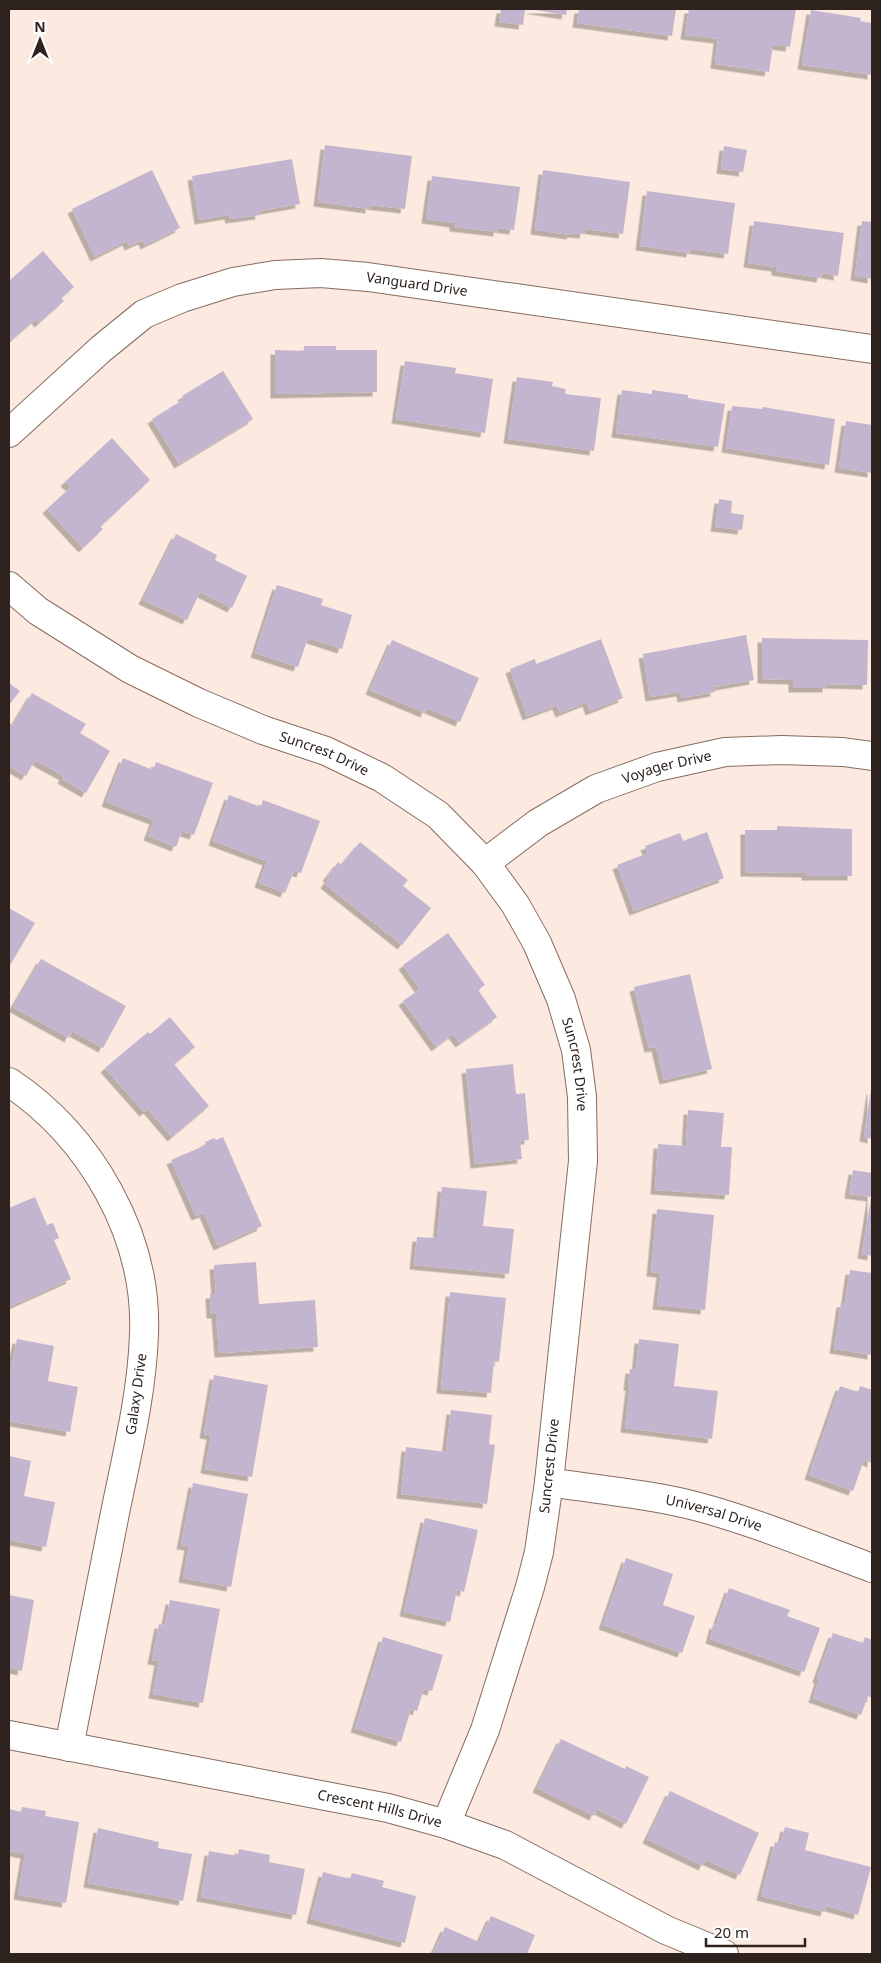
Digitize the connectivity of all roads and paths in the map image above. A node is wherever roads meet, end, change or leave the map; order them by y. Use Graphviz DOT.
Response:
graph roads {
  1 [pos="872,349"];
  2 [pos="9,433"];
  3 [pos="9,586"];
  4 [pos="872,756"];
  5 [pos="484,864"];
  6 [pos="9,1082"];
  7 [pos="549,1482"];
  8 [pos="872,1568"];
  9 [pos="9,1735"];
  10 [pos="69,1746"];
  11 [pos="446,1824"];
  12 [pos="724,1954"];
  1 -- 2 [label="street, Vanguard Drive"];
  3 -- 5 [label="street, Suncrest Drive"];
  4 -- 5 [label="street, Voyager Drive"];
  5 -- 7 [label="street, Suncrest Drive"];
  6 -- 10 [label="street, Galaxy Drive"];
  7 -- 8 [label="street, Universal Drive"];
  7 -- 11 [label="street, Suncrest Drive"];
  9 -- 10 [label="street, Crescent Hills Drive"];
  10 -- 11 [label="street, Crescent Hills Drive"];
  11 -- 12 [label="street, Crescent Hills Drive"];
}
